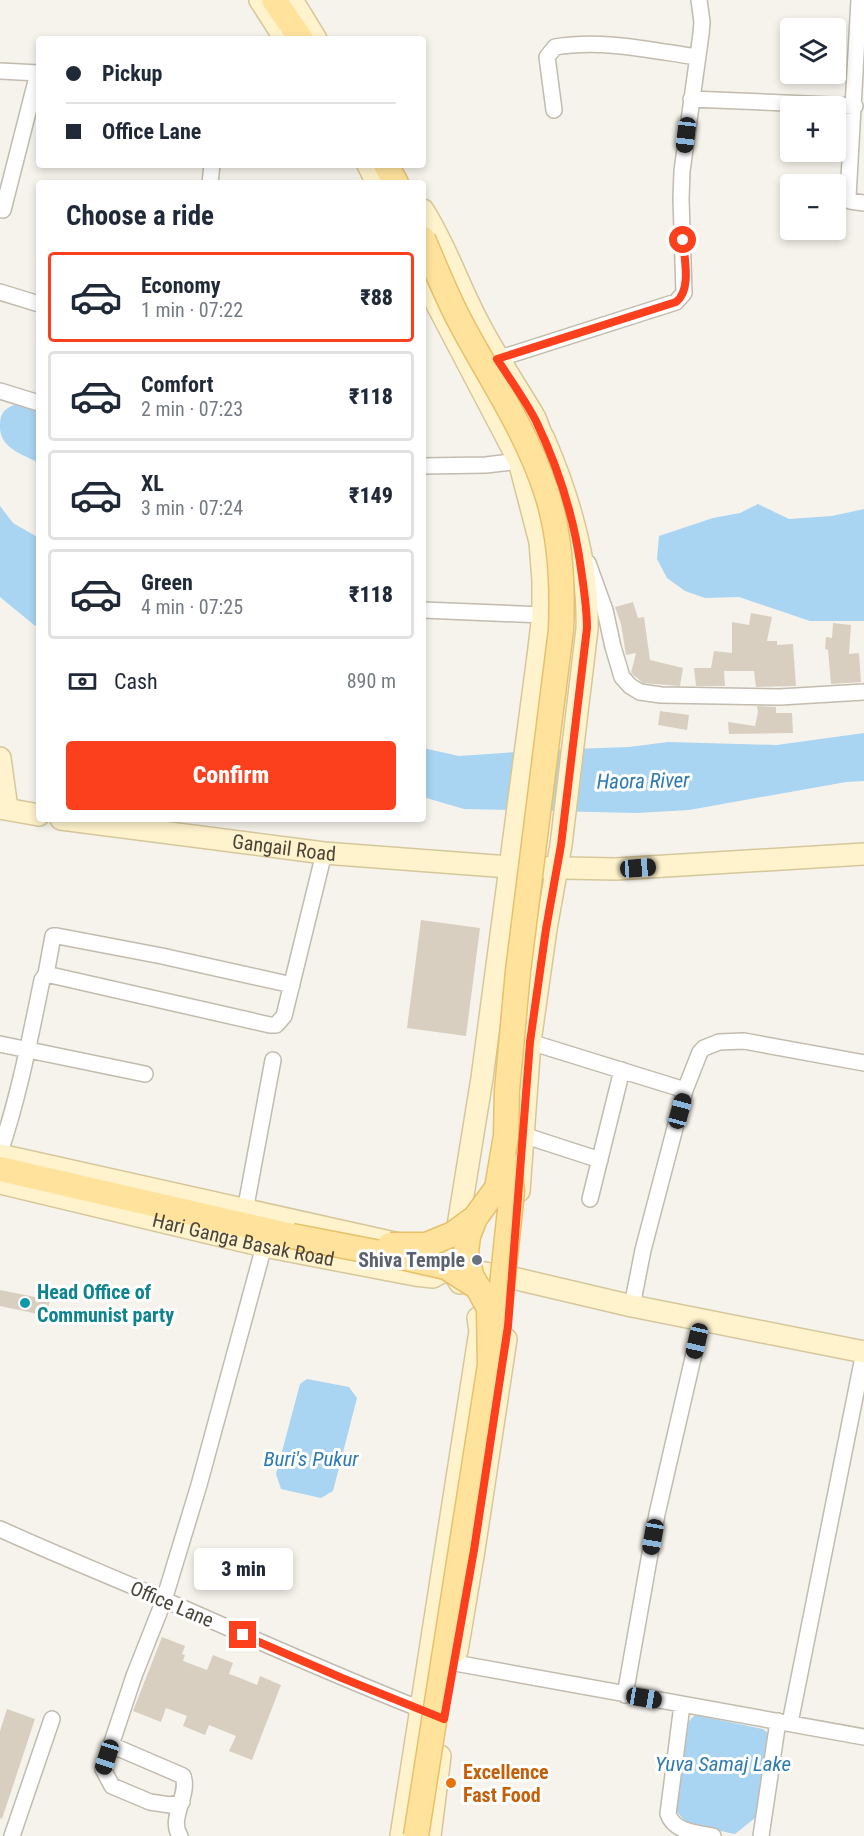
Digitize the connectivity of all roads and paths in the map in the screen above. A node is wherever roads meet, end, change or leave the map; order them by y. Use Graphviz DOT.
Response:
graph roads {
  1 [pos="260,0"];
  2 [pos="289,0"];
  3 [pos="699,0"];
  4 [pos="859,0"];
  5 [pos="287,36"];
  6 [pos="288,36"];
  7 [pos="314,36"];
  8 [pos="697,57"];
  9 [pos="0,71"];
  10 [pos="36,73"];
  11 [pos="36,84"];
  12 [pos="691,99"];
  13 [pos="855,106"];
  14 [pos="554,110"];
  15 [pos="864,203"];
  16 [pos="3,210"];
  17 [pos="426,216"];
  18 [pos="426,246"];
  19 [pos="426,284"];
  20 [pos="0,292"];
  21 [pos="36,303"];
  22 [pos="497,359"];
  23 [pos="470,370"];
  24 [pos="0,391"];
  25 [pos="36,402"];
  26 [pos="519,461"];
  27 [pos="426,466"];
  28 [pos="575,530"];
  29 [pos="426,610"];
  30 [pos="543,615"];
  31 [pos="864,692"];
  32 [pos="0,758"];
  33 [pos="4,808"];
  34 [pos="36,814"];
  35 [pos="85,822"];
  36 [pos="324,853"];
  37 [pos="864,854"];
  38 [pos="509,867"];
  39 [pos="557,868"];
  40 [pos="46,974"];
  41 [pos="292,985"];
  42 [pos="530,1042"];
  43 [pos="0,1044"];
  44 [pos="27,1050"];
  45 [pos="273,1060"];
  46 [pos="864,1063"];
  47 [pos="622,1070"];
  48 [pos="145,1074"];
  49 [pos="685,1090"];
  50 [pos="514,1135"];
  51 [pos="0,1154"];
  52 [pos="600,1160"];
  53 [pos="0,1169"];
  54 [pos="0,1183"];
  55 [pos="590,1199"];
  56 [pos="245,1211"];
  57 [pos="475,1218"];
  58 [pos="292,1236"];
  59 [pos="264,1246"];
  60 [pos="452,1267"];
  61 [pos="513,1278"];
  62 [pos="479,1288"];
  63 [pos="632,1306"];
  64 [pos="702,1319"];
  65 [pos="864,1352"];
  66 [pos="490,1365"];
  67 [pos="0,1529"];
  68 [pos="164,1600"];
  69 [pos="454,1663"];
  70 [pos="625,1695"];
  71 [pos="682,1705"];
  72 [pos="422,1710"];
  73 [pos="52,1719"];
  74 [pos="444,1719"];
  75 [pos="784,1722"];
  76 [pos="864,1737"];
  77 [pos="111,1745"];
  78 [pos="182,1802"];
  79 [pos="12,1836"];
  80 [pos="180,1836"];
  81 [pos="401,1836"];
  82 [pos="416,1836"];
  83 [pos="430,1836"];
  84 [pos="713,1836"];
  85 [pos="761,1836"];
  1 -- 5 [label="street"];
  2 -- 6 [label="main road"];
  2 -- 7 [label="street"];
  3 -- 8 [label="street"];
  4 -- 13 [label="street"];
  8 -- 12 [label="street"];
  8 -- 14 [label="street"];
  9 -- 10 [label="street"];
  11 -- 16 [label="street"];
  12 -- 13 [label="street"];
  12 -- 22 [label="street"];
  13 -- 15 [label="street"];
  17 -- 22 [label="street"];
  18 -- 50 [label="main road, bridge"];
  19 -- 23 [label="street"];
  20 -- 21 [label="street"];
  22 -- 23 [label="street"];
  22 -- 28 [label="street"];
  23 -- 26 [label="street"];
  24 -- 25 [label="street"];
  26 -- 27 [label="street"];
  26 -- 30 [label="street"];
  28 -- 31 [label="street"];
  28 -- 39 [label="street"];
  29 -- 30 [label="street"];
  30 -- 38 [label="street"];
  32 -- 33 [label="street"];
  33 -- 34 [label="street"];
  35 -- 36 [label="street, Gangail Road"];
  36 -- 38 [label="street, Gangail Road"];
  36 -- 41 [label="street"];
  37 -- 39 [label="street, Gangail Road"];
  38 -- 39 [label="street, Gangail Road"];
  38 -- 60 [label="street"];
  39 -- 42 [label="street"];
  40 -- 41 [label="street"];
  40 -- 41 [label="street"];
  40 -- 44 [label="street"];
  42 -- 47 [label="street"];
  42 -- 50 [label="street"];
  43 -- 44 [label="street"];
  44 -- 48 [label="street"];
  44 -- 51 [label="street"];
  45 -- 56 [label="street"];
  46 -- 49 [label="street"];
  47 -- 49 [label="street"];
  47 -- 52 [label="street"];
  49 -- 63 [label="street"];
  50 -- 52 [label="street"];
  50 -- 57 [label="main road, bridge"];
  50 -- 61 [label="street"];
  50 -- 66 [label="main road, bridge"];
  51 -- 56 [label="street, Hari Ganga Basak Road"];
  52 -- 55 [label="street"];
  53 -- 58 [label="main road"];
  54 -- 59 [label="street, Hari Ganga Basak Road"];
  56 -- 60 [label="street, Hari Ganga Basak Road"];
  57 -- 58 [label="main road, bridge"];
  57 -- 62 [label="main road, bridge"];
  58 -- 62 [label="main road, bridge"];
  59 -- 60 [label="street, Hari Ganga Basak Road"];
  59 -- 68 [label="street"];
  60 -- 61 [label="street"];
  60 -- 72 [label="street"];
  61 -- 63 [label="street"];
  61 -- 69 [label="street"];
  62 -- 66 [label="main road, bridge"];
  63 -- 64 [label="street"];
  64 -- 65 [label="street"];
  64 -- 70 [label="street"];
  65 -- 75 [label="street"];
  66 -- 82 [label="main road, bridge"];
  67 -- 68 [label="street, Office Lane"];
  68 -- 72 [label="street, Office Lane"];
  68 -- 77 [label="street"];
  69 -- 70 [label="street"];
  69 -- 74 [label="street"];
  70 -- 71 [label="street"];
  71 -- 75 [label="street"];
  71 -- 84 [label="street"];
  72 -- 74 [label="street, Office Lane"];
  72 -- 81 [label="street"];
  73 -- 79 [label="street"];
  74 -- 83 [label="street"];
  75 -- 76 [label="street"];
  75 -- 85 [label="street"];
  77 -- 78 [label="street"];
  77 -- 78 [label="street"];
  78 -- 80 [label="street"];
}
